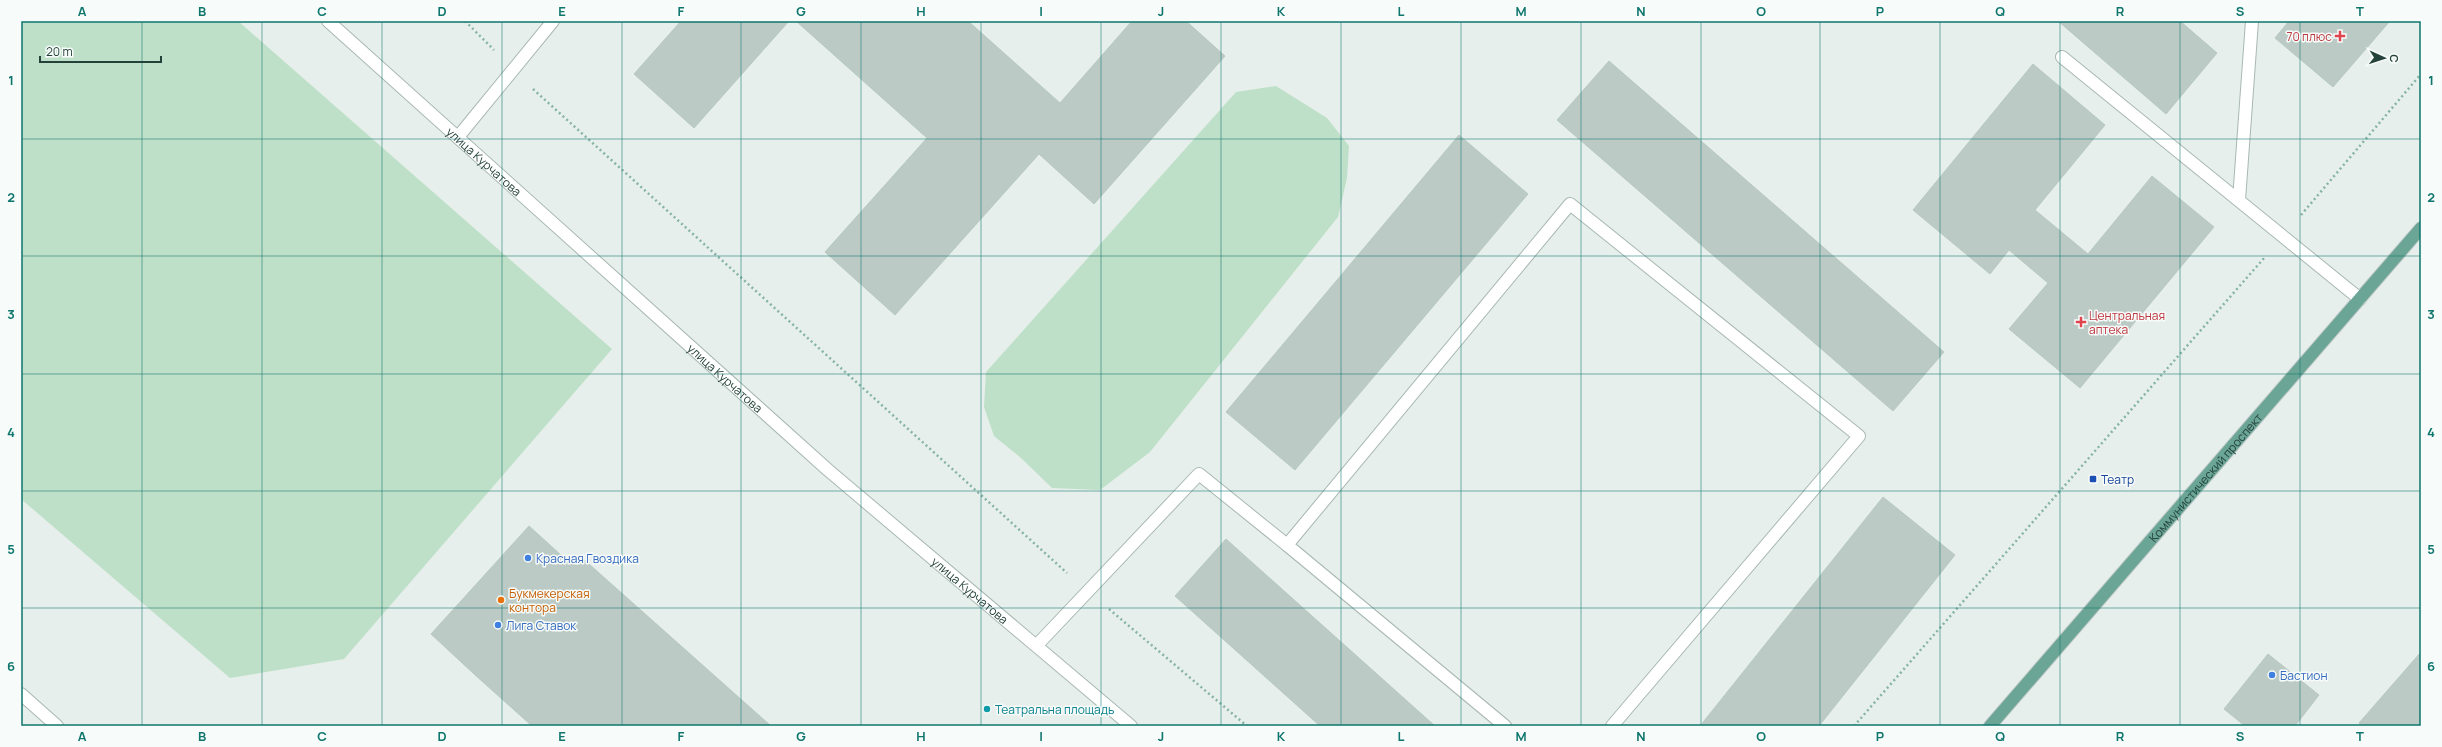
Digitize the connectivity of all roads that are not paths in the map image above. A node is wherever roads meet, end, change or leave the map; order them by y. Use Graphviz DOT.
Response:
graph roads {
  1 [pos="328,21"];
  2 [pos="553,21"];
  3 [pos="2252,21"];
  4 [pos="2062,57"];
  5 [pos="458,137"];
  6 [pos="2239,200"];
  7 [pos="2421,228"];
  8 [pos="2360,299"];
  9 [pos="1287,545"];
  10 [pos="1036,645"];
  11 [pos="21,694"];
  12 [pos="57,726"];
  13 [pos="1131,726"];
  14 [pos="1505,726"];
  15 [pos="1612,726"];
  16 [pos="1990,726"];
  1 -- 5 [label="street, улица Курчатова"];
  2 -- 5 [label="street"];
  3 -- 6 [label="street"];
  4 -- 6 [label="street"];
  5 -- 10 [label="street, улица Курчатова"];
  6 -- 8 [label="street"];
  7 -- 8 [label="main road, Коммунистический проспект"];
  8 -- 16 [label="main road, Коммунистический проспект"];
  9 -- 10 [label="street"];
  9 -- 14 [label="street"];
  9 -- 15 [label="street"];
  10 -- 13 [label="street, улица Курчатова"];
  11 -- 12 [label="street"];
}
